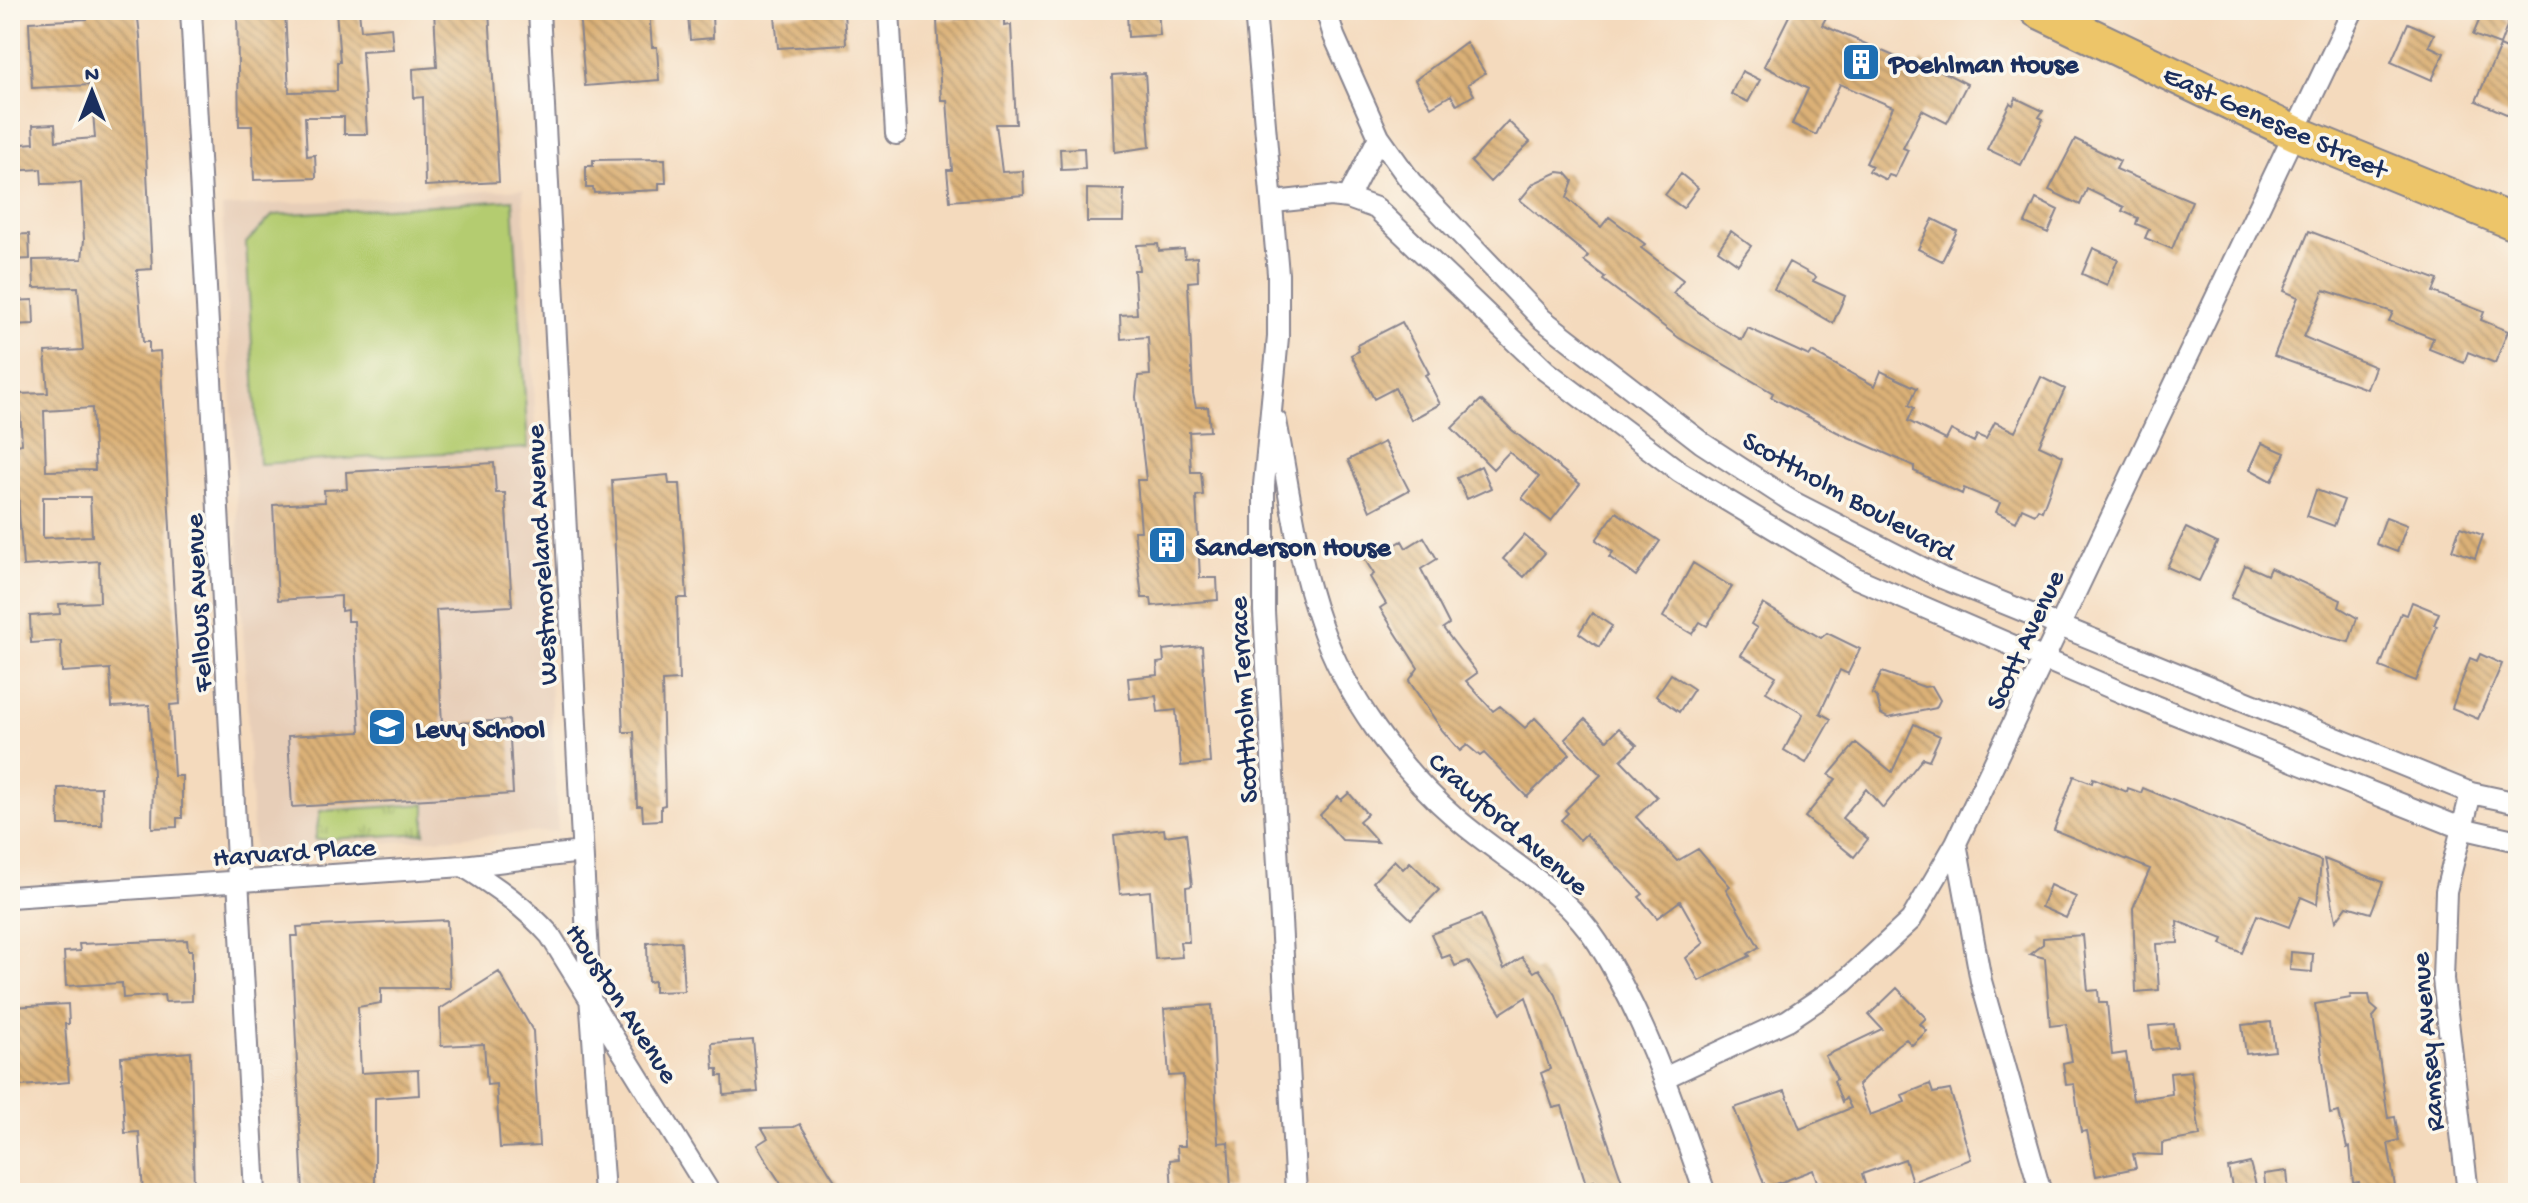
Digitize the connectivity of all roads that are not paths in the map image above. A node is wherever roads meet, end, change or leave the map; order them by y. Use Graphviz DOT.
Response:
graph roads {
  1 [pos="191,10"];
  2 [pos="539,10"];
  3 [pos="889,10"];
  4 [pos="1255,10"];
  5 [pos="1326,10"];
  6 [pos="2037,10"];
  7 [pos="2353,10"];
  8 [pos="2295,133"];
  9 [pos="896,134"];
  10 [pos="1379,137"];
  11 [pos="1348,198"];
  12 [pos="1274,202"];
  13 [pos="2518,224"];
  14 [pos="1271,398"];
  15 [pos="2060,627"];
  16 [pos="2045,659"];
  17 [pos="2471,793"];
  18 [pos="2518,803"];
  19 [pos="2461,828"];
  20 [pos="2518,841"];
  21 [pos="1956,843"];
  22 [pos="582,852"];
  23 [pos="463,866"];
  24 [pos="238,883"];
  25 [pos="10,897"];
  26 [pos="590,995"];
  27 [pos="1664,1078"];
  28 [pos="255,1193"];
  29 [pos="604,1193"];
  30 [pos="710,1193"];
  31 [pos="1296,1193"];
  32 [pos="1705,1193"];
  33 [pos="2041,1193"];
  34 [pos="2468,1193"];
  1 -- 24 [label="street, Fellows Avenue"];
  2 -- 22 [label="street, Westmoreland Avenue"];
  3 -- 9 [label="street"];
  4 -- 12 [label="street"];
  5 -- 10 [label="street, Scottholm Boulevard"];
  6 -- 8 [label="main road, East Genesee Street"];
  7 -- 8 [label="street, Scott Avenue"];
  8 -- 13 [label="main road, East Genesee Street"];
  8 -- 15 [label="street, Scott Avenue"];
  10 -- 11 [label="street"];
  10 -- 15 [label="street, Scottholm Boulevard"];
  11 -- 12 [label="street"];
  11 -- 16 [label="street"];
  12 -- 14 [label="street, Scottholm Terrace"];
  14 -- 27 [label="street, Crawford Avenue"];
  14 -- 31 [label="street, Scottholm Terrace"];
  15 -- 16 [label="street, Scott Avenue"];
  15 -- 17 [label="street, Scottholm Boulevard"];
  16 -- 19 [label="street"];
  16 -- 21 [label="street, Scott Avenue"];
  17 -- 18 [label="street, Scottholm Boulevard"];
  17 -- 19 [label="street, Ramsey Avenue"];
  19 -- 20 [label="street"];
  19 -- 34 [label="street, Ramsey Avenue"];
  21 -- 27 [label="street, Scott Avenue"];
  21 -- 33 [label="street"];
  22 -- 23 [label="street, Harvard Place"];
  22 -- 26 [label="street, Westmoreland Avenue"];
  23 -- 24 [label="street, Harvard Place"];
  23 -- 26 [label="street, Houston Avenue"];
  24 -- 25 [label="street, Harvard Place"];
  24 -- 28 [label="street, Fellows Avenue"];
  26 -- 29 [label="street, Westmoreland Avenue"];
  26 -- 30 [label="street, Houston Avenue"];
  27 -- 32 [label="street, Crawford Avenue"];
}
